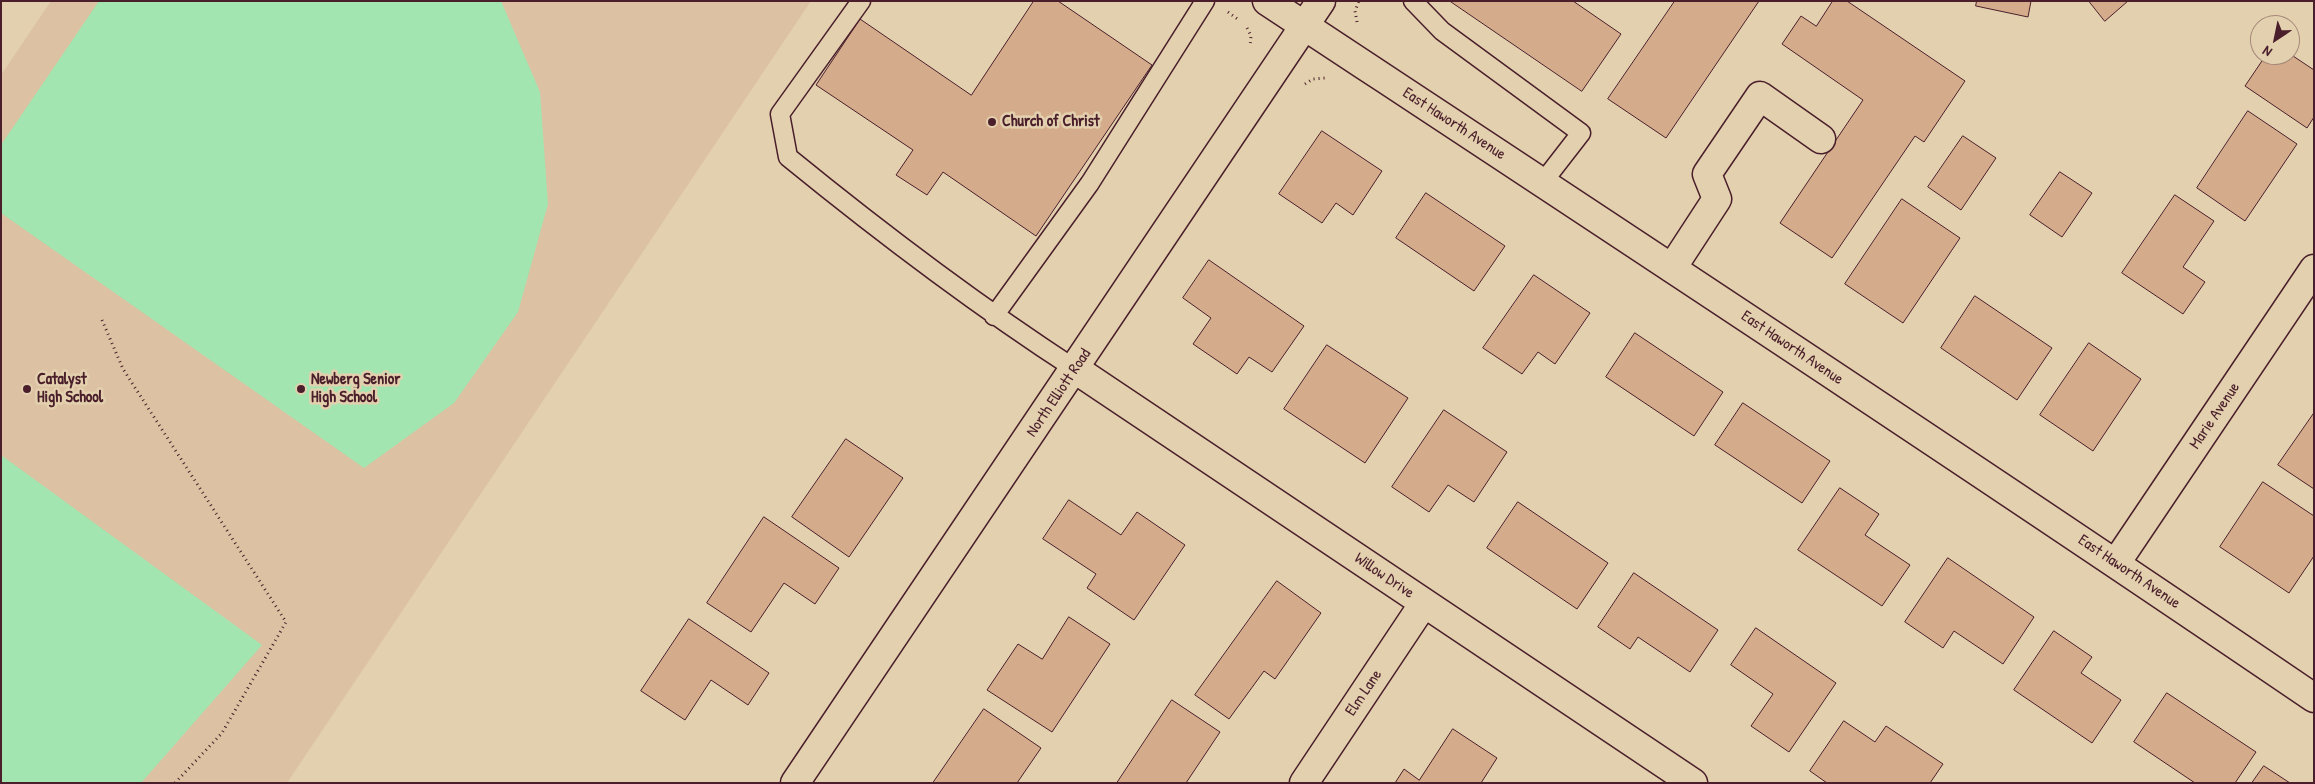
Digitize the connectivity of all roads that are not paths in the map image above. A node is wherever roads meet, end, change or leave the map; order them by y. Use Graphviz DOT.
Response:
graph roads {
  1 [pos="861,1"];
  2 [pos="1205,1"];
  3 [pos="1267,1"];
  4 [pos="1321,1"];
  5 [pos="1413,1"];
  6 [pos="1304,26"];
  7 [pos="1821,139"];
  8 [pos="1544,182"];
  9 [pos="1672,268"];
  10 [pos="2314,268"];
  11 [pos="994,316"];
  12 [pos="1075,369"];
  13 [pos="2116,564"];
  14 [pos="1424,603"];
  15 [pos="2314,698"];
  16 [pos="795,783"];
  17 [pos="1304,783"];
  18 [pos="1693,783"];
  1 -- 11 [label="lane"];
  2 -- 11 [label="lane"];
  3 -- 6 [label="street, East Haworth Avenue"];
  4 -- 6 [label="street, North Elliott Road"];
  5 -- 8 [label="lane"];
  6 -- 8 [label="street, East Haworth Avenue"];
  6 -- 12 [label="street, North Elliott Road"];
  7 -- 9 [label="street"];
  8 -- 9 [label="street, East Haworth Avenue"];
  9 -- 13 [label="street, East Haworth Avenue"];
  10 -- 13 [label="street, Marie Avenue"];
  11 -- 12 [label="lane"];
  12 -- 14 [label="street, Willow Drive"];
  12 -- 16 [label="street, North Elliott Road"];
  13 -- 15 [label="street, East Haworth Avenue"];
  14 -- 17 [label="street, Elm Lane"];
  14 -- 18 [label="street, Willow Drive"];
}
